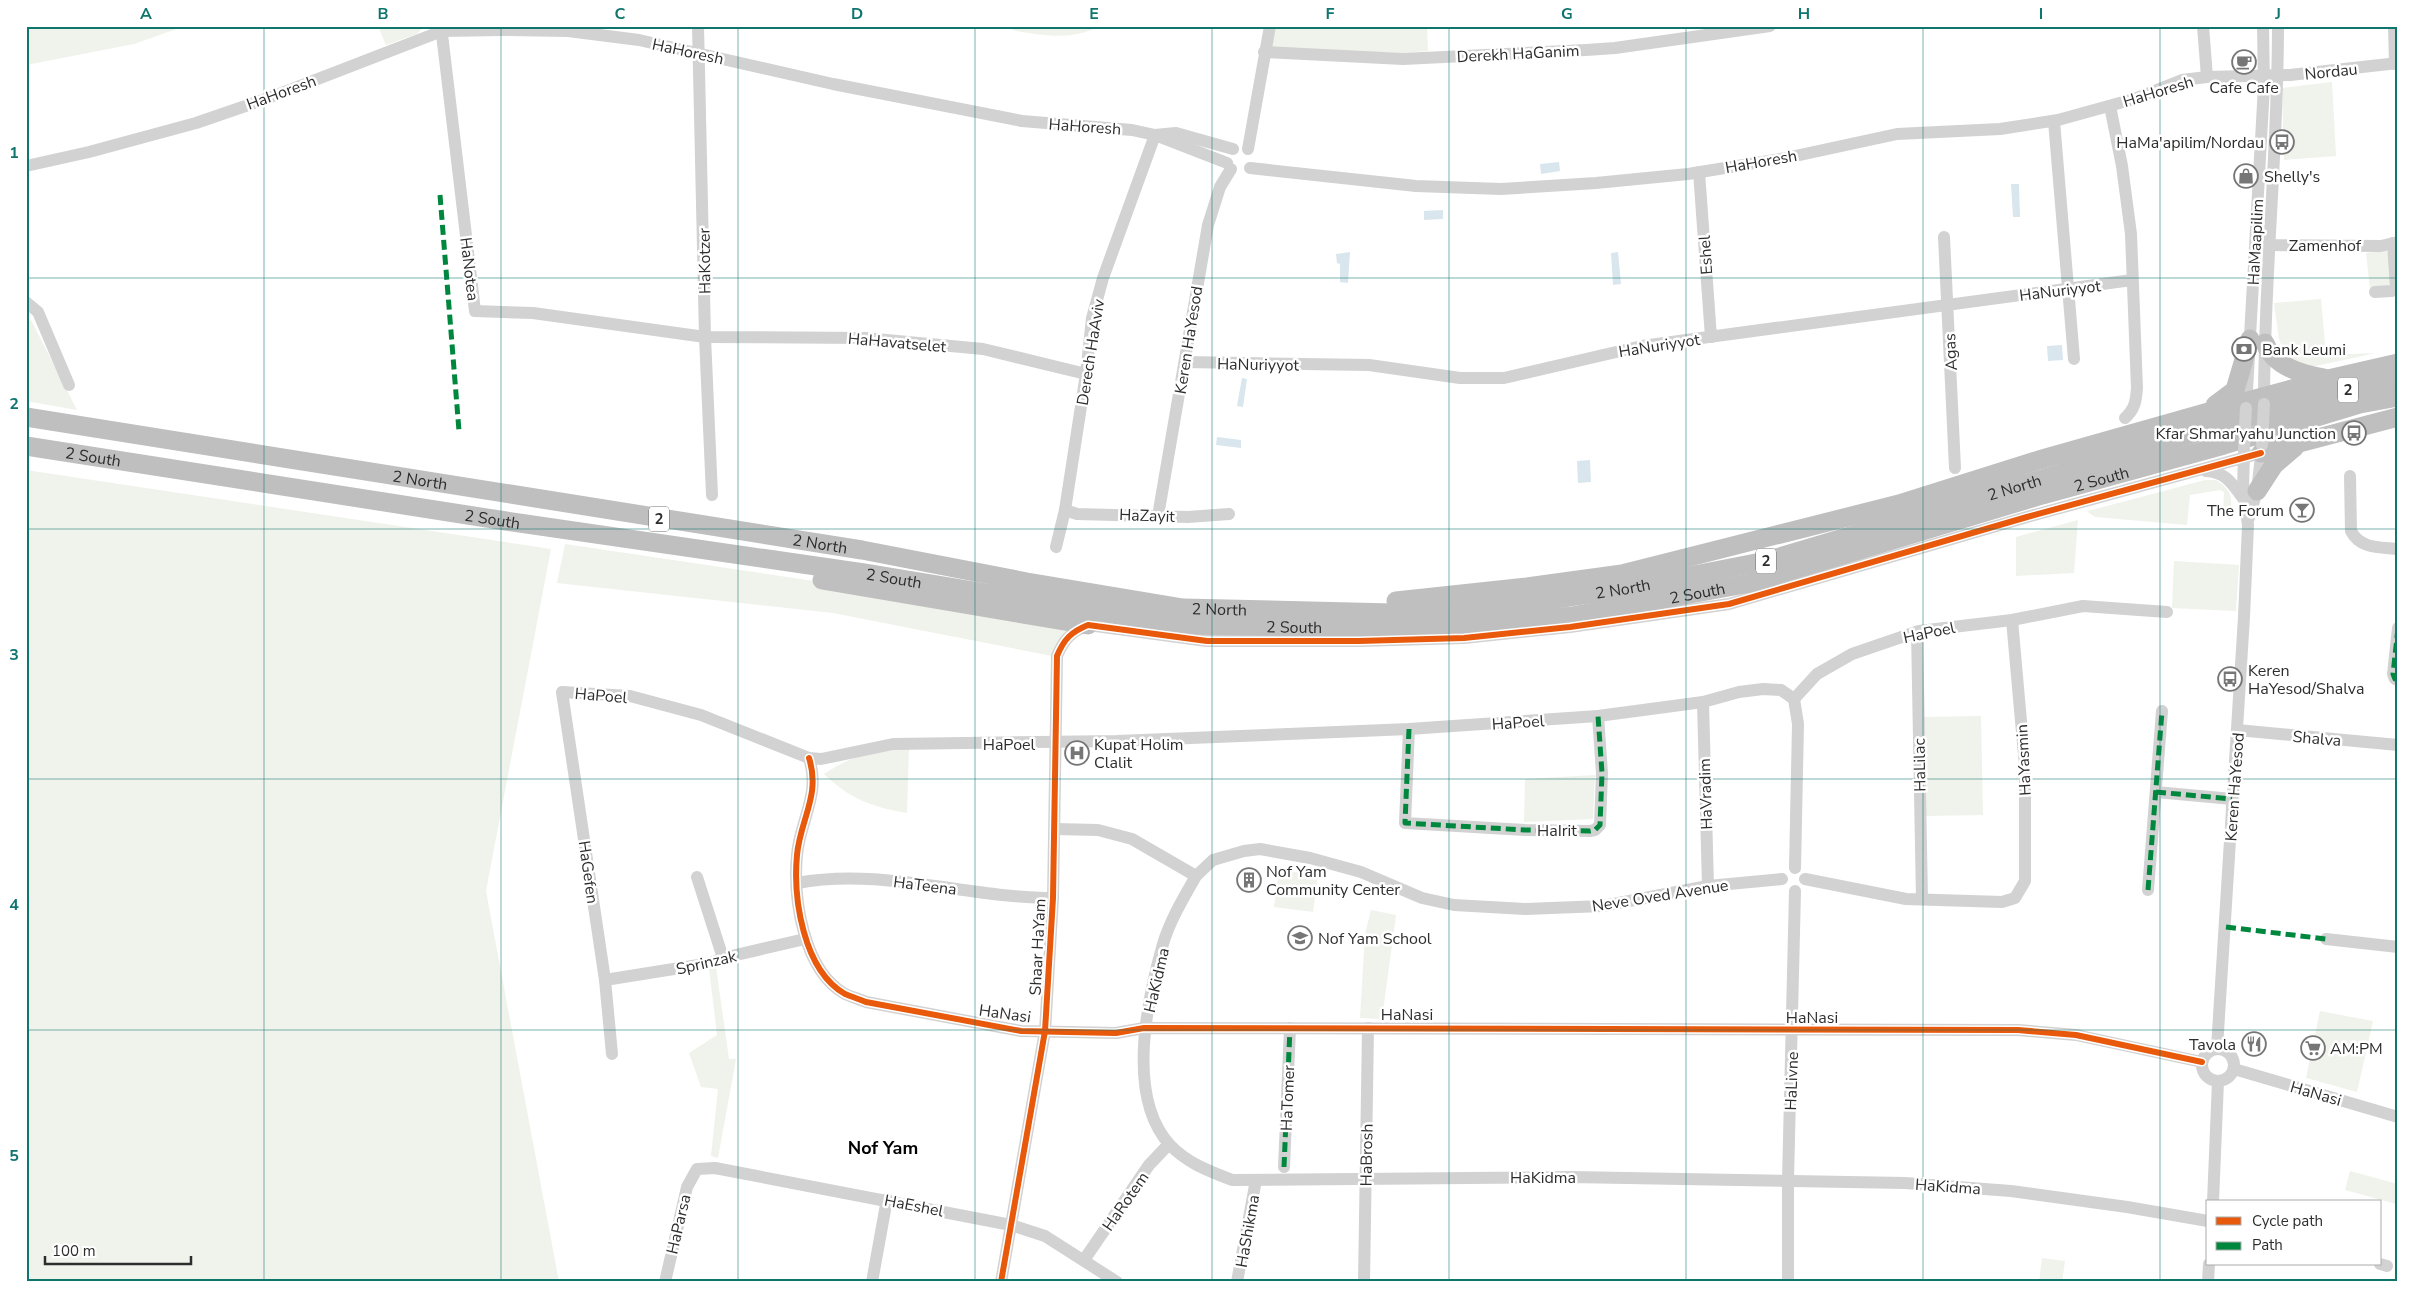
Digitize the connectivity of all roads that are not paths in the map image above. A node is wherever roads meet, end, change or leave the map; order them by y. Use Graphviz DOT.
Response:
graph roads {
  1 [pos="698,26"];
  2 [pos="1270,26"];
  3 [pos="1770,26"];
  4 [pos="2203,26"];
  5 [pos="2264,26"];
  6 [pos="2278,26"];
  7 [pos="2394,26"];
  8 [pos="441,28"];
  9 [pos="699,52"];
  10 [pos="1264,52"];
  11 [pos="2396,63"];
  12 [pos="2264,75"];
  13 [pos="2278,75"];
  14 [pos="2207,77"];
  15 [pos="2110,106"];
  16 [pos="2054,121"];
  17 [pos="1155,135"];
  18 [pos="1233,149"];
  19 [pos="1248,149"];
  20 [pos="26,166"];
  21 [pos="1229,166"];
  22 [pos="1250,168"];
  23 [pos="1699,172"];
  24 [pos="2256,234"];
  25 [pos="1944,237"];
  26 [pos="2395,243"];
  27 [pos="2268,245"];
  28 [pos="2132,280"];
  29 [pos="2069,289"];
  30 [pos="2375,292"];
  31 [pos="26,302"];
  32 [pos="1948,305"];
  33 [pos="705,337"];
  34 [pos="1711,337"];
  35 [pos="2257,341"];
  36 [pos="2074,358"];
  37 [pos="1185,362"];
  38 [pos="2398,363"];
  39 [pos="1086,374"];
  40 [pos="2328,379"];
  41 [pos="2398,379"];
  42 [pos="69,385"];
  43 [pos="2398,397"];
  44 [pos="2255,402"];
  45 [pos="2196,416"];
  46 [pos="2398,416"];
  47 [pos="26,417"];
  48 [pos="2125,418"];
  49 [pos="2301,443"];
  50 [pos="26,446"];
  51 [pos="2253,451"];
  52 [pos="1955,468"];
  53 [pos="2200,471"];
  54 [pos="2350,476"];
  55 [pos="712,495"];
  56 [pos="2251,496"];
  57 [pos="1065,510"];
  58 [pos="1230,514"];
  59 [pos="1158,516"];
  60 [pos="506,521"];
  61 [pos="1056,547"];
  62 [pos="2398,548"];
  63 [pos="1292,610"];
  64 [pos="2167,612"];
  65 [pos="2012,620"];
  66 [pos="1088,625"];
  67 [pos="2398,628"];
  68 [pos="1917,632"];
  69 [pos="2398,680"];
  70 [pos="562,692"];
  71 [pos="1794,699"];
  72 [pos="1703,702"];
  73 [pos="2162,711"];
  74 [pos="1598,716"];
  75 [pos="1409,729"];
  76 [pos="2237,730"];
  77 [pos="1056,743"];
  78 [pos="2398,745"];
  79 [pos="844,756"];
  80 [pos="809,758"];
  81 [pos="814,780"];
  82 [pos="2156,792"];
  83 [pos="2232,799"];
  84 [pos="1055,828"];
  85 [pos="1795,868"];
  86 [pos="1196,876"];
  87 [pos="698,877"];
  88 [pos="1782,879"];
  89 [pos="1805,879"];
  90 [pos="797,883"];
  91 [pos="1708,886"];
  92 [pos="2148,890"];
  93 [pos="1795,891"];
  94 [pos="1053,898"];
  95 [pos="1922,899"];
  96 [pos="2326,939"];
  97 [pos="805,940"];
  98 [pos="2398,947"];
  99 [pos="723,958"];
  100 [pos="605,980"];
  101 [pos="1144,1028"];
  102 [pos="1290,1028"];
  103 [pos="1368,1028"];
  104 [pos="1793,1031"];
  105 [pos="1045,1032"];
  106 [pos="2217,1048"];
  107 [pos="612,1054"];
  108 [pos="2202,1062"];
  109 [pos="2234,1069"];
  110 [pos="2218,1081"];
  111 [pos="2398,1116"];
  112 [pos="1170,1144"];
  113 [pos="1284,1167"];
  114 [pos="697,1169"];
  115 [pos="1365,1178"];
  116 [pos="1256,1180"];
  117 [pos="1788,1180"];
  118 [pos="887,1200"];
  119 [pos="2213,1200"];
  120 [pos="2206,1221"];
  121 [pos="1011,1224"];
  122 [pos="1084,1260"];
  123 [pos="2210,1266"];
  124 [pos="665,1282"];
  125 [pos="872,1282"];
  126 [pos="1001,1282"];
  127 [pos="1117,1282"];
  128 [pos="1237,1282"];
  129 [pos="1364,1282"];
  130 [pos="1788,1282"];
  131 [pos="2208,1282"];
  1 -- 9 [label="street, HaKotzer"];
  2 -- 10 [label="street"];
  3 -- 10 [label="street, Derekh HaGanim"];
  4 -- 14 [label="street"];
  5 -- 12 [label="street, HaMaapilim"];
  6 -- 13 [label="street, HaMaapilim"];
  7 -- 11 [label="street"];
  8 -- 9 [label="street, HaHoresh"];
  8 -- 20 [label="street, HaHoresh"];
  8 -- 33 [label="street, HaNotea"];
  9 -- 17 [label="street, HaHoresh"];
  9 -- 33 [label="street, HaKotzer"];
  10 -- 19 [label="street"];
  11 -- 13 [label="street, Nordau"];
  12 -- 13 [label="street, Nordau"];
  12 -- 14 [label="street, HaHoresh"];
  12 -- 24 [label="street, HaMaapilim"];
  13 -- 27 [label="street, HaMaapilim"];
  14 -- 15 [label="street, HaHoresh"];
  15 -- 16 [label="street, HaHoresh"];
  15 -- 28 [label="street"];
  16 -- 23 [label="street, HaHoresh"];
  16 -- 29 [label="street"];
  17 -- 18 [label="street, HaHoresh"];
  17 -- 21 [label="street, HaHoresh"];
  17 -- 39 [label="street, Derech HaAviv"];
  18 -- 19 [label="street"];
  18 -- 21 [label="street"];
  19 -- 22 [label="street"];
  21 -- 22 [label="street"];
  21 -- 37 [label="street, Keren HaYesod"];
  22 -- 23 [label="street, HaHoresh"];
  23 -- 34 [label="street, Eshel"];
  24 -- 27 [label="street, Zamenhof"];
  24 -- 35 [label="street, HaMaapilim"];
  25 -- 32 [label="street, Agas"];
  26 -- 27 [label="street, Zamenhof"];
  26 -- 30 [label="street"];
  27 -- 35 [label="street, HaMaapilim"];
  28 -- 29 [label="street, HaNuriyyot"];
  28 -- 48 [label="street"];
  29 -- 32 [label="street, HaNuriyyot"];
  29 -- 36 [label="street"];
  31 -- 42 [label="street"];
  32 -- 34 [label="street, HaNuriyyot"];
  32 -- 52 [label="street, Agas"];
  33 -- 39 [label="street, HaHavatselet"];
  33 -- 55 [label="street, HaKotzer"];
  34 -- 37 [label="street, HaNuriyyot"];
  35 -- 40 [label="highway"];
  35 -- 44 [label="street, HaMaapilim"];
  35 -- 44 [label="street, HaMaapilim"];
  35 -- 45 [label="highway"];
  37 -- 59 [label="street, Keren HaYesod"];
  38 -- 40 [label="highway"];
  39 -- 57 [label="street, Derech HaAviv"];
  40 -- 44 [label="highway"];
  41 -- 63 [label="highway, 2 North / 2"];
  43 -- 60 [label="highway, 2 South / 2"];
  44 -- 45 [label="highway"];
  44 -- 51 [label="street, HaMaapilim, bridge"];
  44 -- 51 [label="street, HaMaapilim, bridge"];
  45 -- 63 [label="highway"];
  46 -- 49 [label="highway"];
  47 -- 63 [label="highway, 2 North / 2"];
  49 -- 51 [label="highway"];
  49 -- 56 [label="highway"];
  50 -- 60 [label="highway, 2 South / 2"];
  51 -- 53 [label="street"];
  51 -- 56 [label="street, Keren HaYesod"];
  51 -- 56 [label="street, Keren HaYesod"];
  53 -- 56 [label="street"];
  53 -- 66 [label="street"];
  54 -- 62 [label="street"];
  56 -- 76 [label="street, Keren HaYesod"];
  57 -- 59 [label="street, HaZayit"];
  57 -- 61 [label="street, Derech HaAviv"];
  58 -- 59 [label="street, HaZayit"];
  60 -- 66 [label="highway"];
  64 -- 65 [label="street, HaPoel"];
  65 -- 68 [label="street, HaPoel"];
  65 -- 95 [label="street, HaYasmin"];
  66 -- 77 [label="street, Shaar HaYam"];
  67 -- 69 [label="street"];
  68 -- 71 [label="street, HaPoel"];
  68 -- 95 [label="street, HaLilac"];
  70 -- 80 [label="street, HaPoel"];
  70 -- 100 [label="street, HaGefen"];
  71 -- 72 [label="street, HaPoel"];
  71 -- 85 [label="street"];
  72 -- 74 [label="street, HaPoel"];
  72 -- 91 [label="street, HaVradim"];
  73 -- 82 [label="street"];
  74 -- 75 [label="street, HaPoel"];
  74 -- 75 [label="street, HaIrit"];
  75 -- 77 [label="street, HaPoel"];
  76 -- 78 [label="street, Shalva"];
  76 -- 83 [label="street, Keren HaYesod"];
  77 -- 79 [label="street, HaPoel"];
  77 -- 84 [label="street, Shaar HaYam"];
  79 -- 80 [label="street, HaPoel"];
  79 -- 81 [label="street, HaPoel"];
  80 -- 81 [label="street"];
  81 -- 90 [label="street, HaNasi"];
  82 -- 83 [label="street"];
  82 -- 92 [label="street"];
  83 -- 106 [label="street, Keren HaYesod"];
  84 -- 86 [label="street"];
  84 -- 94 [label="street, Shaar HaYam"];
  85 -- 88 [label="street"];
  85 -- 89 [label="street"];
  86 -- 91 [label="street, Neve Oved Avenue"];
  86 -- 101 [label="street, HaKidma"];
  87 -- 99 [label="street"];
  88 -- 91 [label="street, Neve Oved Avenue"];
  88 -- 93 [label="street"];
  89 -- 93 [label="street"];
  89 -- 95 [label="street"];
  90 -- 94 [label="street, HaTeena"];
  90 -- 97 [label="street, HaNasi"];
  93 -- 104 [label="street, HaLivne"];
  94 -- 105 [label="street, Shaar HaYam"];
  96 -- 98 [label="street"];
  97 -- 99 [label="street, Sprinzak"];
  97 -- 105 [label="street, HaNasi"];
  99 -- 100 [label="street, Sprinzak"];
  100 -- 107 [label="street, HaGefen"];
  101 -- 102 [label="street, HaNasi"];
  101 -- 105 [label="street, HaNasi"];
  101 -- 112 [label="street, HaKidma"];
  102 -- 103 [label="street, HaNasi"];
  102 -- 113 [label="street, HaTomer"];
  103 -- 104 [label="street, HaNasi"];
  103 -- 115 [label="street, HaBrosh"];
  104 -- 108 [label="street, HaNasi"];
  104 -- 117 [label="street, HaLivne"];
  105 -- 121 [label="street, Shaar HaYam"];
  106 -- 108 [label="street"];
  106 -- 109 [label="street"];
  108 -- 110 [label="street"];
  109 -- 110 [label="street"];
  109 -- 111 [label="street, HaNasi"];
  110 -- 119 [label="street"];
  112 -- 116 [label="street, HaKidma"];
  112 -- 122 [label="street, HaRotem"];
  114 -- 118 [label="street, HaEshel"];
  114 -- 124 [label="street, HaParsa"];
  115 -- 116 [label="street, HaKidma"];
  115 -- 117 [label="street, HaKidma"];
  115 -- 129 [label="street, HaBrosh"];
  116 -- 128 [label="street, HaShikma"];
  117 -- 120 [label="street, HaKidma"];
  117 -- 130 [label="street, HaLivne"];
  118 -- 121 [label="street, HaEshel"];
  118 -- 125 [label="street"];
  121 -- 122 [label="street, HaEshel"];
  121 -- 126 [label="street, Shaar HaYam"];
  122 -- 127 [label="street, HaEshel"];
  123 -- 131 [label="street"];
}
